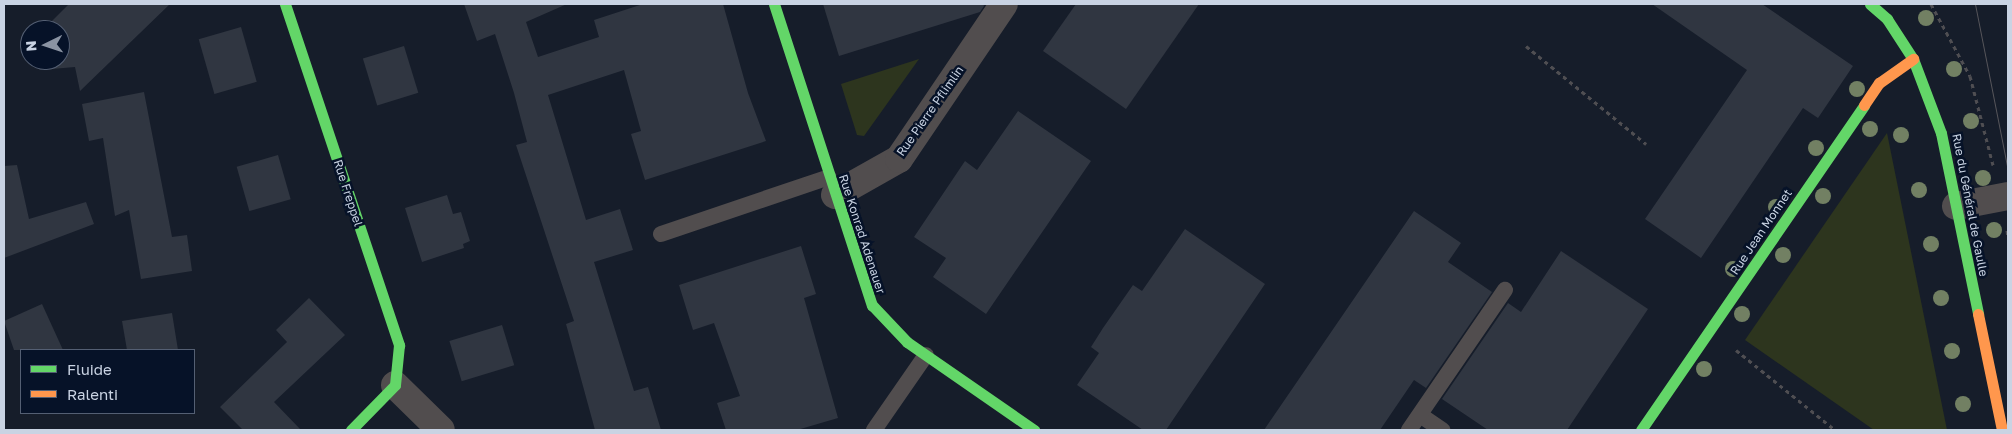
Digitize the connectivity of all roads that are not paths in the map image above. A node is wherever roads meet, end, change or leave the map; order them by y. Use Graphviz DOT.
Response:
graph roads {
  1 [pos="285,4"];
  2 [pos="774,4"];
  3 [pos="1004,4"];
  4 [pos="1870,4"];
  5 [pos="1914,59"];
  6 [pos="832,186"];
  7 [pos="2004,197"];
  8 [pos="1956,206"];
  9 [pos="662,234"];
  10 [pos="1505,290"];
  11 [pos="926,355"];
  12 [pos="395,385"];
  13 [pos="1420,415"];
  14 [pos="351,430"];
  15 [pos="441,430"];
  16 [pos="874,430"];
  17 [pos="1034,430"];
  18 [pos="1409,430"];
  19 [pos="1442,430"];
  20 [pos="1641,430"];
  21 [pos="2002,430"];
  1 -- 12 [label="street, Rue Freppel"];
  2 -- 6 [label="street, Rue Konrad Adenauer"];
  3 -- 6 [label="street, Rue Pierre Pflimlin"];
  4 -- 5 [label="street, Rue du Général de Gaulle"];
  5 -- 8 [label="street, Rue du Général de Gaulle"];
  5 -- 20 [label="street, Rue Jean Monnet"];
  6 -- 9 [label="lane"];
  6 -- 11 [label="street, Rue Konrad Adenauer"];
  7 -- 8 [label="street"];
  8 -- 21 [label="street, Rue du Général de Gaulle"];
  10 -- 13 [label="lane"];
  11 -- 16 [label="lane"];
  11 -- 17 [label="street, Rue Konrad Adenauer"];
  12 -- 14 [label="street"];
  12 -- 15 [label="street"];
  13 -- 18 [label="lane"];
  13 -- 19 [label="lane"];
}
